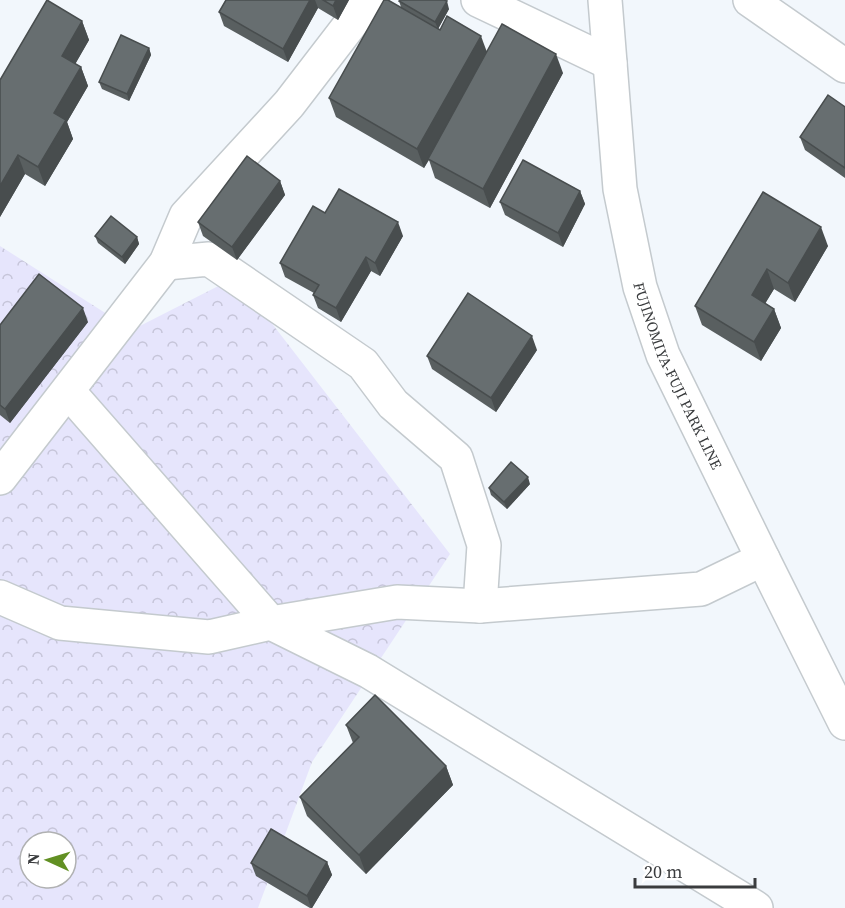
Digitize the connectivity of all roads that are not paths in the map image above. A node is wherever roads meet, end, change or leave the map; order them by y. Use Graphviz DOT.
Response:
graph roads {
  1 [pos="369,0"];
  2 [pos="478,0"];
  3 [pos="605,0"];
  4 [pos="750,0"];
  5 [pos="610,63"];
  6 [pos="845,66"];
  7 [pos="166,263"];
  8 [pos="68,391"];
  9 [pos="0,478"];
  10 [pos="763,559"];
  11 [pos="0,597"];
  12 [pos="480,606"];
  13 [pos="271,623"];
  14 [pos="845,723"];
  15 [pos="756,908"];
  1 -- 7 [label="street"];
  2 -- 5 [label="street"];
  3 -- 5 [label="street, FUJINOMIYA-FUJI PARK LINE"];
  4 -- 6 [label="street"];
  5 -- 10 [label="street, FUJINOMIYA-FUJI PARK LINE"];
  7 -- 8 [label="street"];
  7 -- 12 [label="street"];
  8 -- 9 [label="street"];
  8 -- 13 [label="street"];
  10 -- 12 [label="street"];
  10 -- 14 [label="street, FUJINOMIYA-FUJI PARK LINE"];
  11 -- 13 [label="street"];
  12 -- 13 [label="street"];
  13 -- 15 [label="street"];
}
